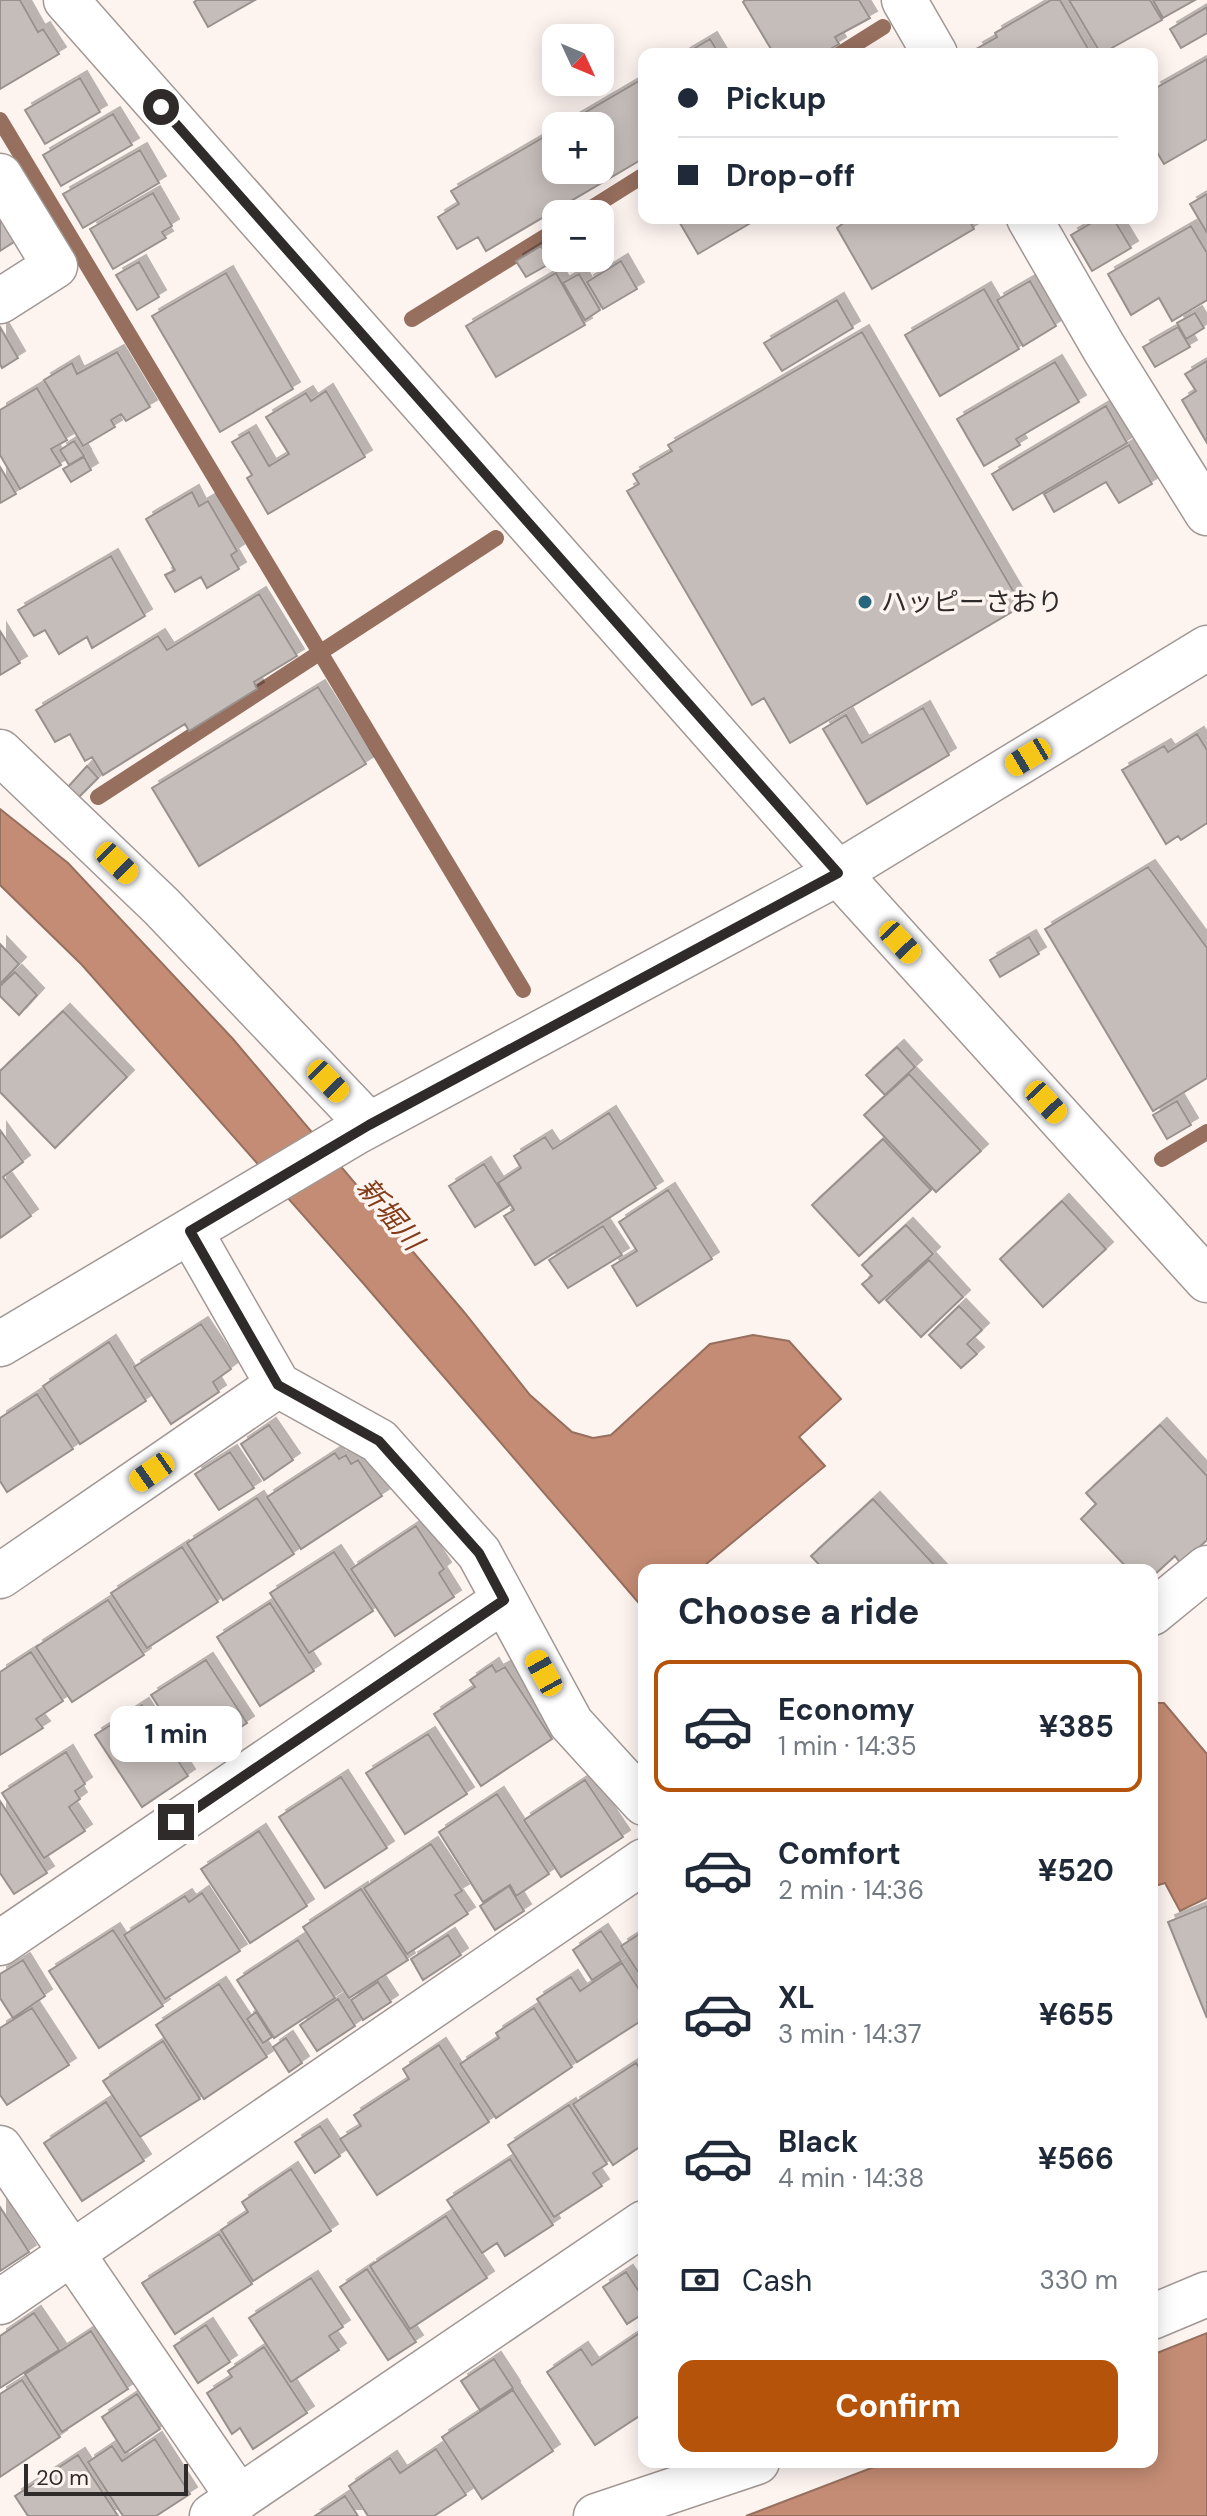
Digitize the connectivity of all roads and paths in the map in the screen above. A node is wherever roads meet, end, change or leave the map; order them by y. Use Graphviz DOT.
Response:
graph roads {
  1 [pos="66,0"];
  2 [pos="904,0"];
  3 [pos="932,48"];
  4 [pos="0,176"];
  5 [pos="1032,224"];
  6 [pos="0,301"];
  7 [pos="1207,513"];
  8 [pos="1207,648"];
  9 [pos="0,752"];
  10 [pos="838,873"];
  11 [pos="363,1128"];
  12 [pos="190,1231"];
  13 [pos="1207,1280"];
  14 [pos="0,1344"];
  15 [pos="278,1385"];
  16 [pos="1207,1568"];
  17 [pos="0,1576"];
  18 [pos="504,1600"];
  19 [pos="1158,1608"];
  20 [pos="638,1796"];
  21 [pos="638,1865"];
  22 [pos="0,1943"];
  23 [pos="0,2148"];
  24 [pos="638,2227"];
  25 [pos="72,2253"];
  26 [pos="1207,2294"];
  27 [pos="0,2302"];
  28 [pos="1158,2314"];
  29 [pos="739,2468"];
  30 [pos="226,2507"];
  31 [pos="596,2516"];
  1 -- 10 [label="street"];
  2 -- 3 [label="street"];
  4 -- 6 [label="street"];
  5 -- 7 [label="street"];
  8 -- 10 [label="street"];
  9 -- 11 [label="street"];
  10 -- 11 [label="street"];
  10 -- 13 [label="street"];
  11 -- 12 [label="street"];
  12 -- 14 [label="street"];
  12 -- 15 [label="street"];
  15 -- 17 [label="street"];
  15 -- 18 [label="street"];
  16 -- 19 [label="street"];
  18 -- 20 [label="street"];
  18 -- 22 [label="street"];
  21 -- 25 [label="street"];
  23 -- 25 [label="street"];
  24 -- 30 [label="street"];
  25 -- 27 [label="street"];
  25 -- 30 [label="street"];
  26 -- 28 [label="street"];
  29 -- 31 [label="street"];
}
